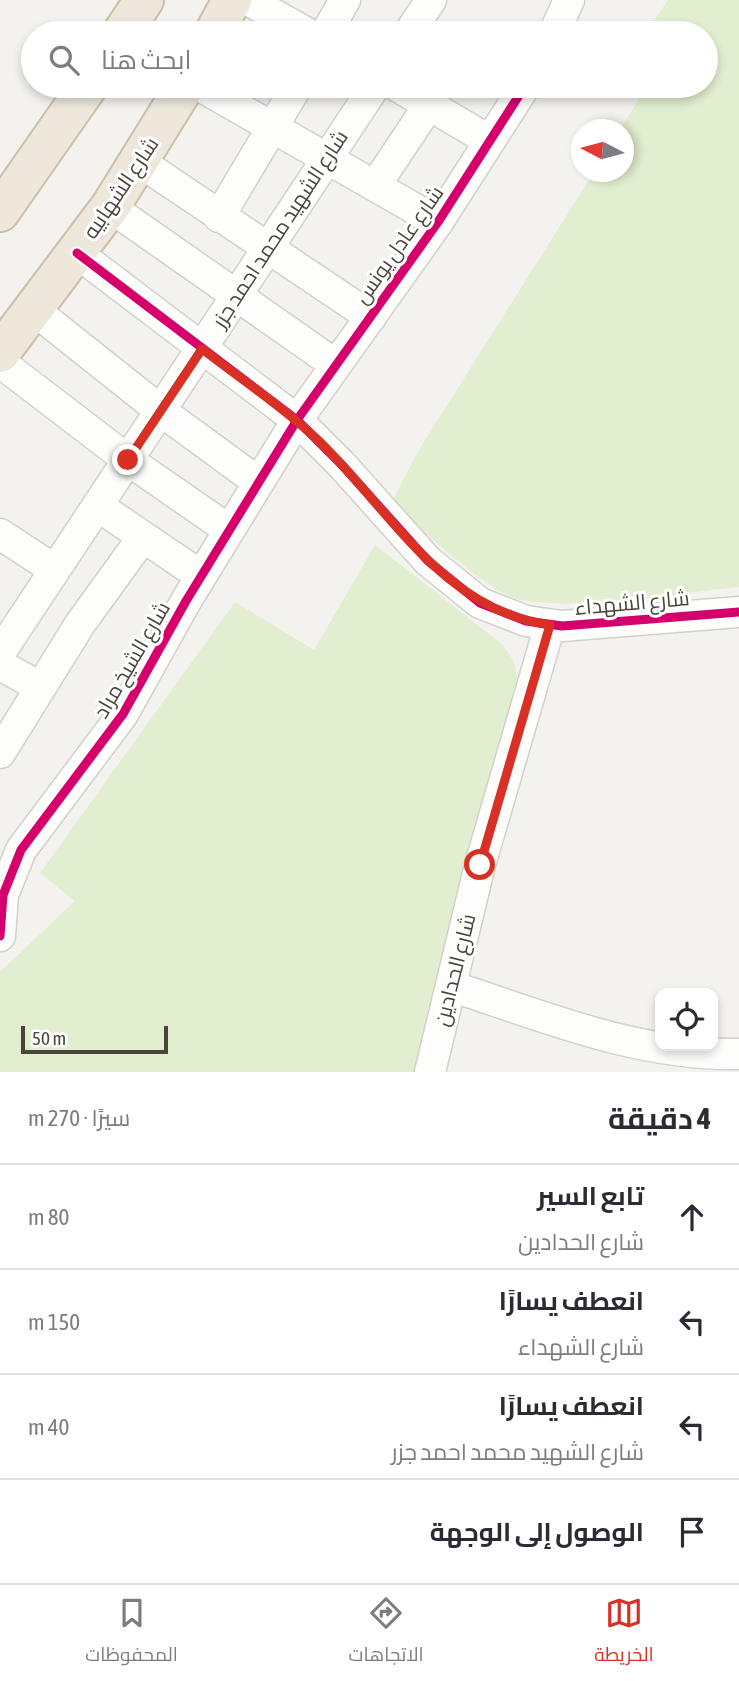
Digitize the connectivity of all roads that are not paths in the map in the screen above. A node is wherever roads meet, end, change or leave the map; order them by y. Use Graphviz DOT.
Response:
graph roads {
  1 [pos="144,0"];
  2 [pos="232,0"];
  3 [pos="248,0"];
  4 [pos="345,0"];
  5 [pos="430,0"];
  6 [pos="569,0"];
  7 [pos="130,21"];
  8 [pos="221,21"];
  9 [pos="286,21"];
  10 [pos="333,21"];
  11 [pos="417,21"];
  12 [pos="559,21"];
  13 [pos="79,98"];
  14 [pos="179,98"];
  15 [pos="206,98"];
  16 [pos="290,98"];
  17 [pos="366,98"];
  18 [pos="417,98"];
  19 [pos="509,98"];
  20 [pos="429,105"];
  21 [pos="273,129"];
  22 [pos="490,141"];
  23 [pos="327,159"];
  24 [pos="140,162"];
  25 [pos="375,187"];
  26 [pos="3,199"];
  27 [pos="110,207"];
  28 [pos="219,217"];
  29 [pos="438,222"];
  30 [pos="268,249"];
  31 [pos="77,254"];
  32 [pos="236,297"];
  33 [pos="34,310"];
  34 [pos="371,317"];
  35 [pos="202,349"];
  36 [pos="0,353"];
  37 [pos="0,362"];
  38 [pos="336,365"];
  39 [pos="161,411"];
  40 [pos="297,420"];
  41 [pos="128,460"];
  42 [pos="258,482"];
  43 [pos="97,506"];
  44 [pos="229,530"];
  45 [pos="143,537"];
  46 [pos="3,541"];
  47 [pos="55,570"];
  48 [pos="201,576"];
  49 [pos="739,612"];
  50 [pos="550,625"];
  51 [pos="0,653"];
  52 [pos="0,665"];
  53 [pos="40,687"];
  54 [pos="3,742"];
  55 [pos="8,855"];
  56 [pos="0,914"];
  57 [pos="0,936"];
  58 [pos="451,986"];
  59 [pos="739,1054"];
  60 [pos="430,1072"];
  1 -- 7 [label="highway"];
  2 -- 8 [label="highway"];
  3 -- 9 [label="street"];
  4 -- 10 [label="street"];
  5 -- 11 [label="street"];
  6 -- 12 [label="street"];
  13 -- 26 [label="highway"];
  14 -- 24 [label="highway, شارع الشهابيه"];
  15 -- 21 [label="street"];
  16 -- 21 [label="street"];
  17 -- 23 [label="street, شارع الشهيد محمد احمد جزر"];
  18 -- 20 [label="street"];
  19 -- 22 [label="street, شارع عادل يونس"];
  20 -- 22 [label="street"];
  20 -- 25 [label="street"];
  21 -- 23 [label="street"];
  21 -- 28 [label="street"];
  22 -- 29 [label="street, شارع عادل يونس"];
  23 -- 25 [label="street"];
  23 -- 30 [label="street, شارع الشهيد محمد احمد جزر"];
  24 -- 27 [label="highway, شارع الشهابيه"];
  24 -- 28 [label="street"];
  25 -- 29 [label="street"];
  27 -- 31 [label="highway, شارع الشهابيه"];
  27 -- 32 [label="street"];
  28 -- 30 [label="street"];
  29 -- 34 [label="street, شارع عادل يونس"];
  30 -- 32 [label="street, شارع الشهيد محمد احمد جزر"];
  30 -- 34 [label="street"];
  31 -- 33 [label="highway, شارع الشهابيه"];
  31 -- 35 [label="street, شارع الشهداء"];
  32 -- 35 [label="street, شارع الشهيد محمد احمد جزر"];
  32 -- 38 [label="street"];
  33 -- 36 [label="highway, شارع الشهابيه"];
  33 -- 39 [label="street"];
  34 -- 38 [label="street, شارع عادل يونس"];
  35 -- 39 [label="street, شارع الشهيد محمد احمد جزر"];
  35 -- 40 [label="street, شارع الشهداء"];
  37 -- 41 [label="street"];
  38 -- 40 [label="street, شارع عادل يونس"];
  39 -- 41 [label="street, شارع الشهيد محمد احمد جزر"];
  39 -- 42 [label="street"];
  40 -- 42 [label="street, شارع الشيخ مراد"];
  40 -- 50 [label="street, شارع الشهداء"];
  41 -- 43 [label="street, شارع الشهيد محمد احمد جزر"];
  41 -- 44 [label="street"];
  42 -- 44 [label="street, شارع الشيخ مراد"];
  43 -- 45 [label="street"];
  43 -- 47 [label="street, شارع الشهيد محمد احمد جزر"];
  44 -- 48 [label="street, شارع الشيخ مراد"];
  45 -- 48 [label="street"];
  45 -- 53 [label="street"];
  46 -- 47 [label="street"];
  47 -- 51 [label="street, شارع الشهيد محمد احمد جزر"];
  48 -- 55 [label="street, شارع الشيخ مراد"];
  49 -- 50 [label="street, شارع الشهداء"];
  50 -- 58 [label="street, شارع الحدادين"];
  52 -- 53 [label="street"];
  53 -- 54 [label="street"];
  55 -- 56 [label="street, شارع الشيخ مراد"];
  56 -- 57 [label="street, شارع الشيخ مراد"];
  58 -- 59 [label="street"];
  58 -- 60 [label="street, شارع الحدادين"];
}
